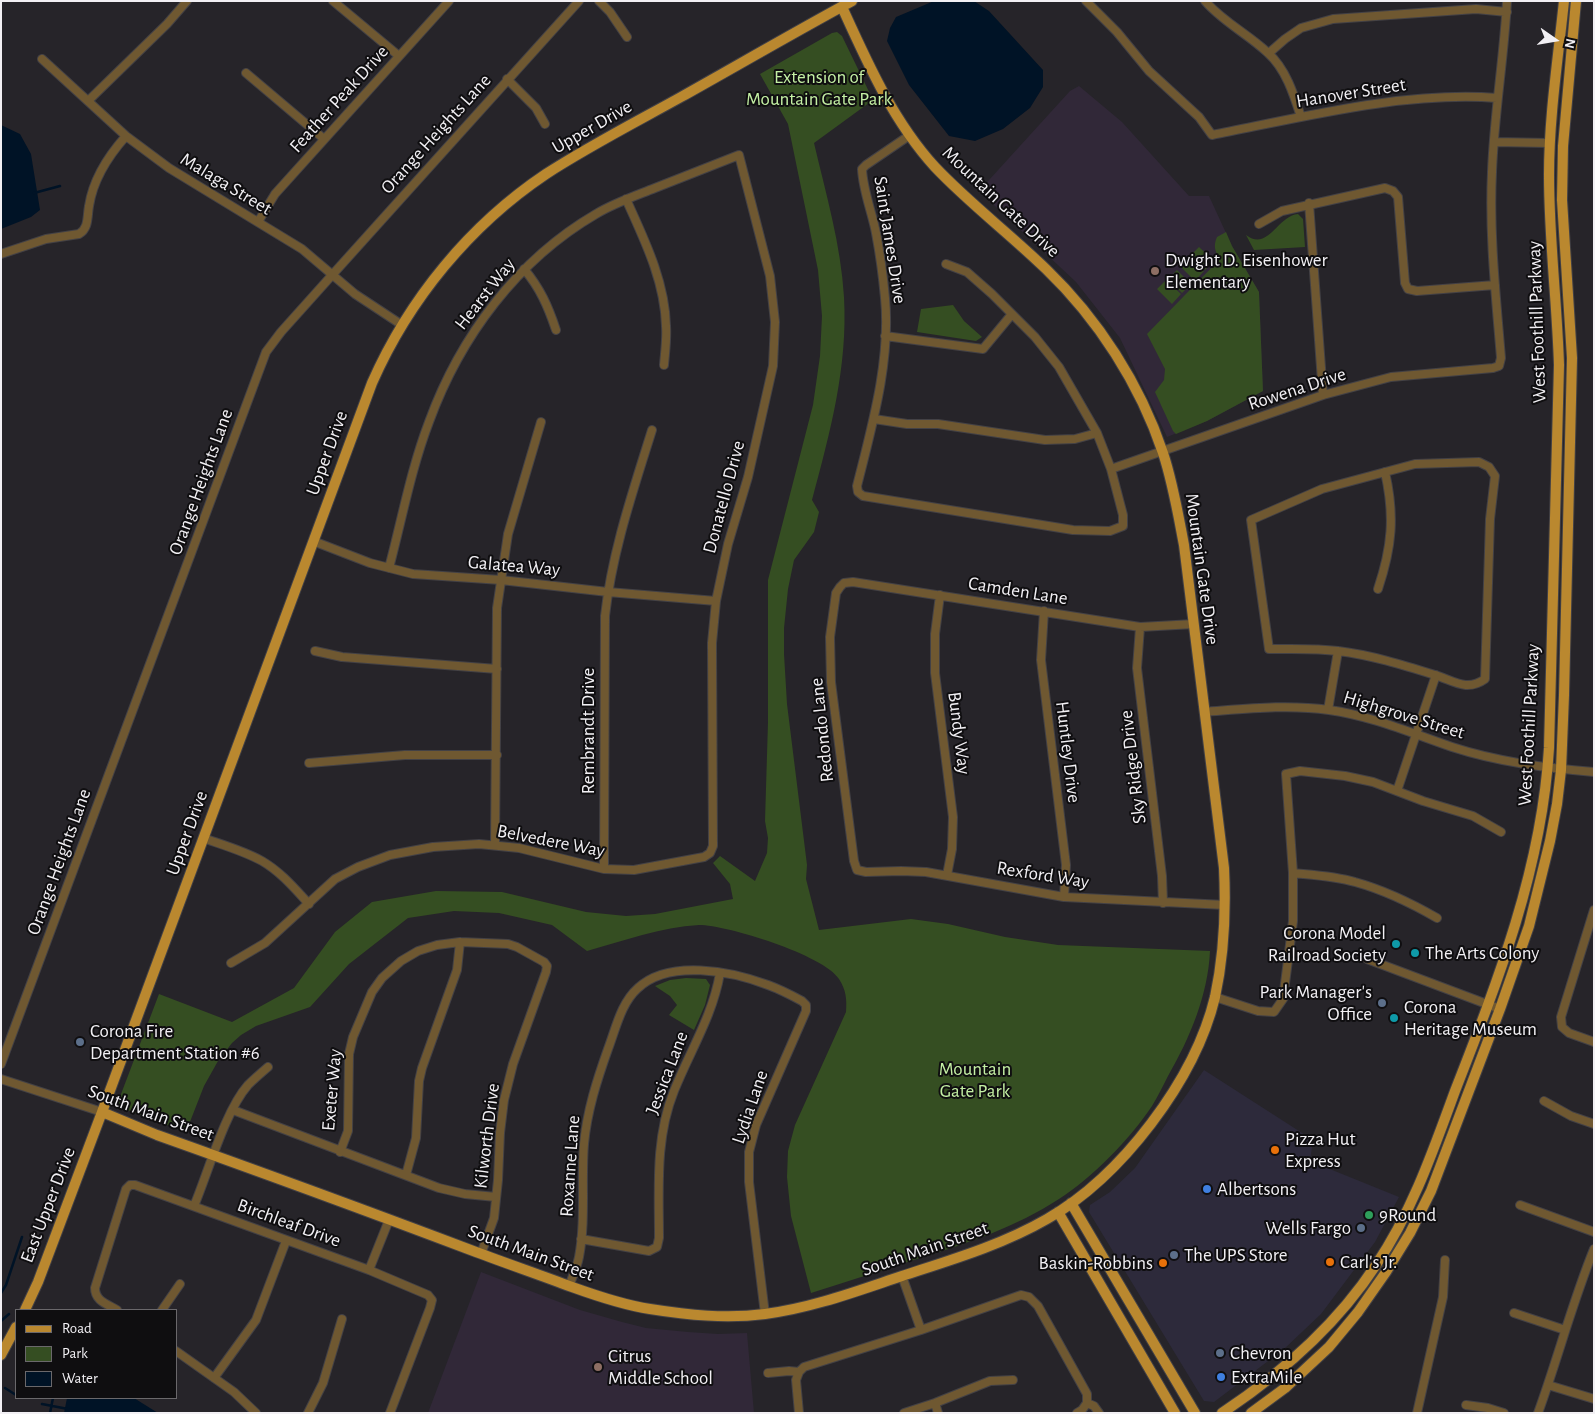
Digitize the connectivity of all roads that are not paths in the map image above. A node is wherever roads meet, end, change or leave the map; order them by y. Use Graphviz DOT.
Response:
graph roads {
  1 [pos="186,1"];
  2 [pos="333,1"];
  3 [pos="449,1"];
  4 [pos="579,1"];
  5 [pos="599,1"];
  6 [pos="852,1"];
  7 [pos="1086,1"];
  8 [pos="1205,1"];
  9 [pos="1507,1"];
  10 [pos="1564,1"];
  11 [pos="1576,1"];
  12 [pos="841,4"];
  13 [pos="1507,12"];
  14 [pos="627,37"];
  15 [pos="1269,53"];
  16 [pos="399,56"];
  17 [pos="42,59"];
  18 [pos="246,73"];
  19 [pos="507,79"];
  20 [pos="1497,98"];
  21 [pos="88,101"];
  22 [pos="1302,117"];
  23 [pos="545,124"];
  24 [pos="910,135"];
  25 [pos="126,136"];
  26 [pos="324,139"];
  27 [pos="1494,142"];
  28 [pos="1550,143"];
  29 [pos="740,155"];
  30 [pos="626,199"];
  31 [pos="1310,203"];
  32 [pos="258,222"];
  33 [pos="1259,224"];
  34 [pos="1,254"];
  35 [pos="946,264"];
  36 [pos="524,268"];
  37 [pos="332,274"];
  38 [pos="1495,285"];
  39 [pos="1012,314"];
  40 [pos="402,325"];
  41 [pos="556,330"];
  42 [pos="884,336"];
  43 [pos="664,365"];
  44 [pos="1323,395"];
  45 [pos="874,419"];
  46 [pos="541,422"];
  47 [pos="652,430"];
  48 [pos="1097,433"];
  49 [pos="1162,452"];
  50 [pos="1111,469"];
  51 [pos="1385,472"];
  52 [pos="314,541"];
  53 [pos="389,568"];
  54 [pos="501,580"];
  55 [pos="840,587"];
  56 [pos="1378,589"];
  57 [pos="608,592"];
  58 [pos="940,595"];
  59 [pos="716,601"];
  60 [pos="1044,611"];
  61 [pos="1194,624"];
  62 [pos="1140,627"];
  63 [pos="315,651"];
  64 [pos="1338,651"];
  65 [pos="497,669"];
  66 [pos="1436,675"];
  67 [pos="1328,710"];
  68 [pos="1204,712"];
  69 [pos="1416,733"];
  70 [pos="497,755"];
  71 [pos="309,763"];
  72 [pos="1548,768"];
  73 [pos="1561,770"];
  74 [pos="1594,772"];
  75 [pos="1397,791"];
  76 [pos="1501,832"];
  77 [pos="203,838"];
  78 [pos="495,845"];
  79 [pos="710,853"];
  80 [pos="604,869"];
  81 [pos="857,870"];
  82 [pos="1293,873"];
  83 [pos="947,875"];
  84 [pos="1064,897"];
  85 [pos="1163,903"];
  86 [pos="309,904"];
  87 [pos="1225,905"];
  88 [pos="1594,910"];
  89 [pos="1437,918"];
  90 [pos="460,942"];
  91 [pos="1367,959"];
  92 [pos="231,963"];
  93 [pos="547,966"];
  94 [pos="720,973"];
  95 [pos="1215,997"];
  96 [pos="1488,1005"];
  97 [pos="1500,1009"];
  98 [pos="1594,1042"];
  99 [pos="1,1064"];
  100 [pos="268,1067"];
  101 [pos="1,1078"];
  102 [pos="1544,1101"];
  103 [pos="233,1110"];
  104 [pos="102,1112"];
  105 [pos="1594,1124"];
  106 [pos="340,1152"];
  107 [pos="214,1155"];
  108 [pos="406,1175"];
  109 [pos="496,1198"];
  110 [pos="1071,1203"];
  111 [pos="1520,1205"];
  112 [pos="194,1206"];
  113 [pos="1058,1212"];
  114 [pos="389,1220"];
  115 [pos="1594,1232"];
  116 [pos="581,1239"];
  117 [pos="286,1240"];
  118 [pos="1594,1249"];
  119 [pos="481,1254"];
  120 [pos="1444,1260"];
  121 [pos="369,1270"];
  122 [pos="902,1276"];
  123 [pos="180,1284"];
  124 [pos="569,1286"];
  125 [pos="1104,1289"];
  126 [pos="25,1309"];
  127 [pos="116,1309"];
  128 [pos="163,1309"];
  129 [pos="1135,1309"];
  130 [pos="1514,1313"];
  131 [pos="765,1314"];
  132 [pos="342,1319"];
  133 [pos="15,1329"];
  134 [pos="921,1330"];
  135 [pos="1565,1330"];
  136 [pos="178,1352"];
  137 [pos="1,1355"];
  138 [pos="799,1372"];
  139 [pos="768,1374"];
  140 [pos="214,1378"];
  141 [pos="1013,1380"];
  142 [pos="1548,1385"];
  143 [pos="1594,1400"];
  144 [pos="935,1403"];
  145 [pos="1087,1403"];
  146 [pos="1466,1405"];
  147 [pos="256,1413"];
  148 [pos="308,1413"];
  149 [pos="390,1413"];
  150 [pos="799,1413"];
  151 [pos="904,1413"];
  152 [pos="938,1413"];
  153 [pos="1076,1413"];
  154 [pos="1099,1413"];
  155 [pos="1175,1413"];
  156 [pos="1195,1413"];
  157 [pos="1222,1413"];
  158 [pos="1251,1413"];
  159 [pos="1417,1413"];
  160 [pos="1504,1413"];
  161 [pos="1538,1413"];
  1 -- 21 [label="street"];
  2 -- 16 [label="street"];
  3 -- 16 [label="street, Feather Peak Drive"];
  4 -- 19 [label="street, Orange Heights Lane"];
  5 -- 14 [label="street"];
  6 -- 12 [label="main road, Upper Drive"];
  7 -- 22 [label="street, Hanover Street"];
  8 -- 15 [label="street"];
  9 -- 13 [label="street"];
  10 -- 28 [label="main road, West Foothill Parkway"];
  11 -- 73 [label="main road, West Foothill Parkway"];
  12 -- 24 [label="main road, Mountain Gate Drive"];
  12 -- 40 [label="main road, Upper Drive"];
  13 -- 15 [label="street"];
  13 -- 20 [label="street"];
  15 -- 22 [label="street"];
  16 -- 26 [label="street, Feather Peak Drive"];
  17 -- 21 [label="street, Malaga Street"];
  18 -- 26 [label="street"];
  19 -- 23 [label="street"];
  19 -- 37 [label="street, Orange Heights Lane"];
  20 -- 22 [label="street, Hanover Street"];
  20 -- 27 [label="street"];
  21 -- 25 [label="street, Malaga Street"];
  24 -- 42 [label="street, Saint James Drive"];
  24 -- 49 [label="main road, Mountain Gate Drive"];
  25 -- 32 [label="street, Malaga Street"];
  25 -- 34 [label="street"];
  26 -- 32 [label="street, Feather Peak Drive"];
  27 -- 28 [label="street"];
  27 -- 38 [label="street"];
  28 -- 72 [label="main road, West Foothill Parkway"];
  29 -- 30 [label="street, Hearst Way"];
  29 -- 59 [label="street, Donatello Drive"];
  30 -- 36 [label="street, Hearst Way"];
  30 -- 43 [label="street"];
  31 -- 33 [label="street"];
  31 -- 38 [label="street"];
  31 -- 44 [label="street"];
  32 -- 37 [label="street, Malaga Street"];
  35 -- 39 [label="street"];
  36 -- 41 [label="street"];
  36 -- 53 [label="street, Hearst Way"];
  37 -- 40 [label="street, Malaga Street"];
  37 -- 99 [label="street, Orange Heights Lane"];
  38 -- 44 [label="street, Rowena Drive"];
  39 -- 42 [label="street"];
  39 -- 48 [label="street"];
  40 -- 52 [label="main road, Upper Drive"];
  42 -- 45 [label="street, Saint James Drive"];
  44 -- 49 [label="street, Rowena Drive"];
  45 -- 48 [label="street"];
  45 -- 50 [label="street, Saint James Drive"];
  46 -- 54 [label="street"];
  47 -- 57 [label="street, Rembrandt Drive"];
  48 -- 50 [label="street"];
  49 -- 50 [label="street, Rowena Drive"];
  49 -- 61 [label="main road, Mountain Gate Drive"];
  51 -- 56 [label="street"];
  51 -- 64 [label="street"];
  51 -- 66 [label="street"];
  52 -- 53 [label="street, Galatea Way"];
  52 -- 77 [label="main road, Upper Drive"];
  53 -- 54 [label="street, Galatea Way"];
  54 -- 57 [label="street, Galatea Way"];
  54 -- 65 [label="street"];
  55 -- 58 [label="street, Camden Lane"];
  55 -- 81 [label="street, Redondo Lane"];
  57 -- 59 [label="street, Galatea Way"];
  57 -- 80 [label="street, Rembrandt Drive"];
  58 -- 60 [label="street, Camden Lane"];
  58 -- 83 [label="street, Bundy Way"];
  59 -- 79 [label="street, Donatello Drive"];
  60 -- 62 [label="street, Camden Lane"];
  60 -- 84 [label="street, Huntley Drive"];
  61 -- 62 [label="street, Camden Lane"];
  61 -- 68 [label="main road, Mountain Gate Drive"];
  62 -- 85 [label="street, Sky Ridge Drive"];
  63 -- 65 [label="street"];
  64 -- 66 [label="street"];
  64 -- 67 [label="street"];
  65 -- 70 [label="street"];
  66 -- 69 [label="street"];
  67 -- 68 [label="street, Highgrove Street"];
  67 -- 69 [label="street, Highgrove Street"];
  68 -- 87 [label="main road, Mountain Gate Drive"];
  69 -- 72 [label="street, Highgrove Street"];
  69 -- 75 [label="street"];
  70 -- 71 [label="street"];
  70 -- 78 [label="street"];
  72 -- 73 [label="street, Highgrove Street"];
  72 -- 96 [label="main road, West Foothill Parkway"];
  73 -- 74 [label="street, Highgrove Street"];
  73 -- 97 [label="main road, West Foothill Parkway"];
  75 -- 76 [label="street"];
  75 -- 82 [label="street"];
  77 -- 86 [label="street"];
  77 -- 104 [label="main road, Upper Drive"];
  78 -- 80 [label="street, Belvedere Way"];
  78 -- 86 [label="street, Belvedere Way"];
  79 -- 80 [label="street, Belvedere Way"];
  81 -- 83 [label="street, Rexford Way"];
  82 -- 89 [label="street"];
  82 -- 95 [label="street"];
  83 -- 84 [label="street, Rexford Way"];
  84 -- 85 [label="street, Rexford Way"];
  85 -- 87 [label="street, Rexford Way"];
  86 -- 92 [label="street, Belvedere Way"];
  87 -- 95 [label="main road, Mountain Gate Drive"];
  88 -- 98 [label="street"];
  90 -- 93 [label="street, Exeter Way"];
  90 -- 106 [label="street, Exeter Way"];
  90 -- 108 [label="street"];
  91 -- 96 [label="street"];
  93 -- 109 [label="street, Kilworth Drive"];
  94 -- 116 [label="street, Roxanne Lane"];
  94 -- 116 [label="street, Jessica Lane"];
  94 -- 131 [label="street, Lydia Lane"];
  95 -- 110 [label="main road, Mountain Gate Drive"];
  96 -- 97 [label="street"];
  96 -- 157 [label="main road, West Foothill Parkway"];
  97 -- 158 [label="main road, West Foothill Parkway"];
  100 -- 103 [label="street"];
  101 -- 104 [label="street, South Main Street"];
  102 -- 105 [label="street"];
  103 -- 106 [label="street"];
  103 -- 107 [label="street"];
  104 -- 107 [label="main road, South Main Street"];
  104 -- 126 [label="main road, East Upper Drive"];
  106 -- 108 [label="street"];
  107 -- 112 [label="street"];
  107 -- 114 [label="main road, South Main Street"];
  108 -- 109 [label="street"];
  109 -- 119 [label="street, Kilworth Drive"];
  110 -- 113 [label="main road, South Main Street"];
  110 -- 129 [label="main road"];
  111 -- 115 [label="street"];
  112 -- 117 [label="street, Birchleaf Drive"];
  112 -- 127 [label="street, Birchleaf Drive"];
  113 -- 122 [label="main road, South Main Street"];
  113 -- 125 [label="main road"];
  114 -- 119 [label="main road, South Main Street"];
  114 -- 121 [label="street"];
  116 -- 124 [label="street, Roxanne Lane"];
  117 -- 121 [label="street, Birchleaf Drive"];
  117 -- 140 [label="street"];
  118 -- 135 [label="street"];
  119 -- 124 [label="main road, South Main Street"];
  120 -- 159 [label="street"];
  121 -- 149 [label="street, Birchleaf Drive"];
  122 -- 131 [label="main road, South Main Street"];
  122 -- 134 [label="street"];
  123 -- 128 [label="street"];
  124 -- 131 [label="main road, South Main Street"];
  125 -- 129 [label="main road"];
  125 -- 155 [label="main road"];
  129 -- 156 [label="main road"];
  130 -- 135 [label="street"];
  132 -- 148 [label="street"];
  133 -- 137 [label="main road"];
  134 -- 138 [label="street"];
  134 -- 145 [label="street"];
  135 -- 142 [label="street"];
  136 -- 140 [label="street"];
  138 -- 139 [label="street"];
  138 -- 150 [label="street"];
  140 -- 147 [label="street"];
  141 -- 144 [label="street"];
  142 -- 143 [label="street"];
  142 -- 161 [label="street"];
  144 -- 151 [label="street"];
  144 -- 152 [label="street"];
  145 -- 153 [label="street"];
  145 -- 154 [label="street"];
  146 -- 160 [label="street"];
}
